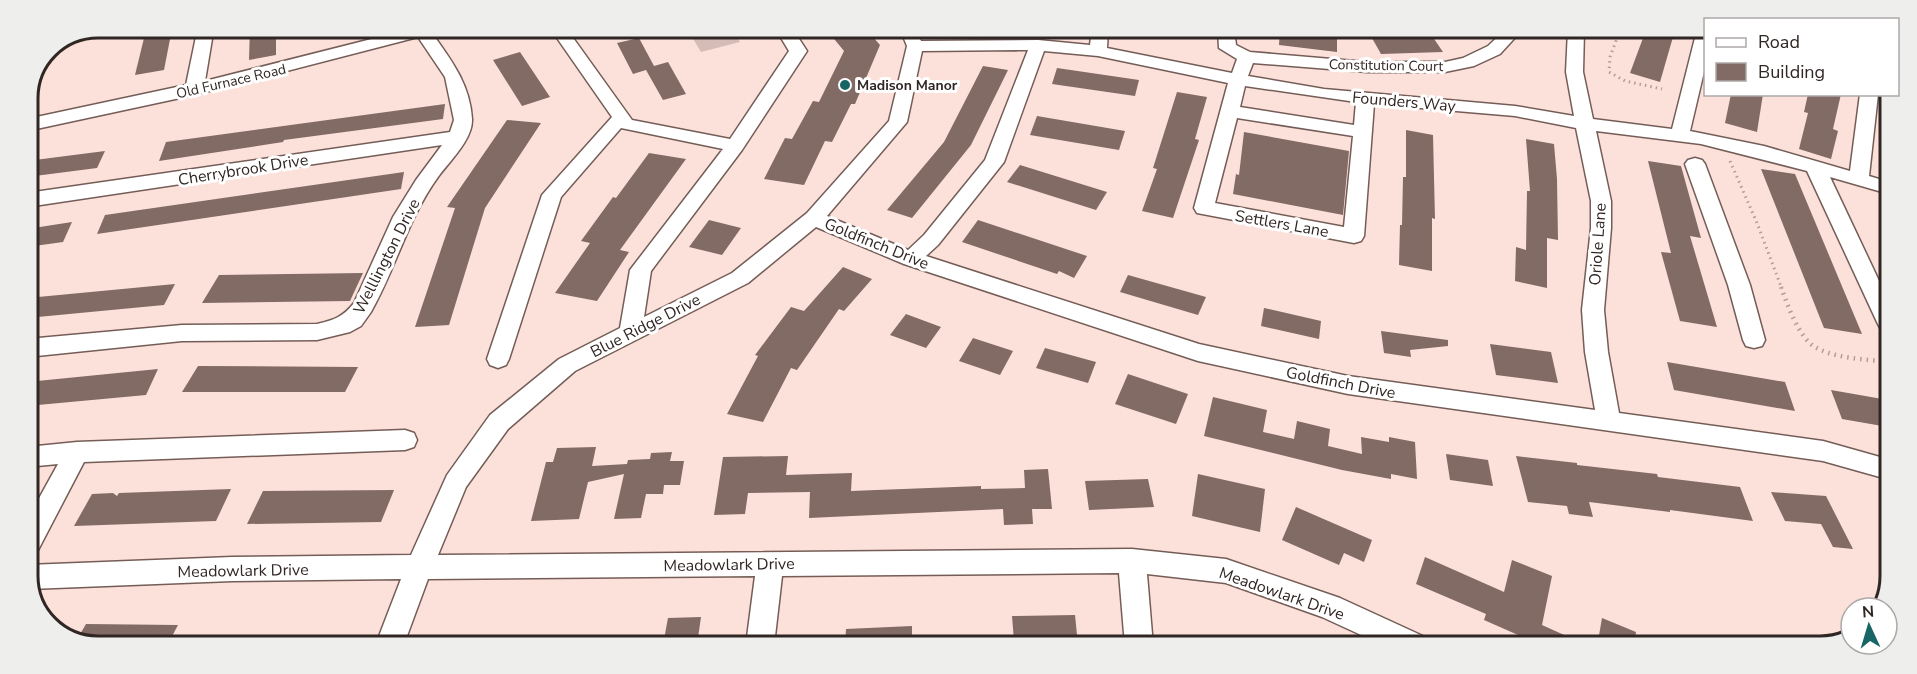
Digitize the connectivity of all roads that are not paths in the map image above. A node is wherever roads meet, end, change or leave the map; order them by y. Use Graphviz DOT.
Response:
graph roads {
  1 [pos="204,38"];
  2 [pos="398,38"];
  3 [pos="432,38"];
  4 [pos="565,38"];
  5 [pos="790,38"];
  6 [pos="911,38"];
  7 [pos="1099,38"];
  8 [pos="1227,38"];
  9 [pos="1506,38"];
  10 [pos="1575,38"];
  11 [pos="1703,38"];
  12 [pos="1038,45"];
  13 [pos="1098,51"];
  14 [pos="1246,57"];
  15 [pos="1238,80"];
  16 [pos="194,90"];
  17 [pos="1869,96"];
  18 [pos="1365,97"];
  19 [pos="1230,111"];
  20 [pos="622,119"];
  21 [pos="38,123"];
  22 [pos="1587,124"];
  23 [pos="1362,132"];
  24 [pos="1679,136"];
  25 [pos="458,137"];
  26 [pos="735,146"];
  27 [pos="1695,164"];
  28 [pos="1815,167"];
  29 [pos="1859,180"];
  30 [pos="1879,185"];
  31 [pos="38,198"];
  32 [pos="814,218"];
  33 [pos="911,259"];
  34 [pos="1879,304"];
  35 [pos="632,331"];
  36 [pos="1754,340"];
  37 [pos="38,347"];
  38 [pos="498,359"];
  39 [pos="1609,423"];
  40 [pos="405,440"];
  41 [pos="77,452"];
  42 [pos="38,457"];
  43 [pos="1880,467"];
  44 [pos="38,525"];
  45 [pos="1132,561"];
  46 [pos="770,564"];
  47 [pos="419,568"];
  48 [pos="38,577"];
  49 [pos="393,636"];
  50 [pos="761,636"];
  51 [pos="1137,636"];
  52 [pos="1393,636"];
  1 -- 16 [label="street"];
  2 -- 16 [label="street, Old Furnace Road"];
  3 -- 25 [label="street"];
  4 -- 20 [label="street"];
  5 -- 26 [label="street"];
  6 -- 12 [label="street, Founders Way"];
  6 -- 32 [label="street, Blue Ridge Drive"];
  7 -- 13 [label="street"];
  8 -- 14 [label="street"];
  9 -- 14 [label="street, Constitution Court"];
  10 -- 22 [label="street, Oriole Lane"];
  11 -- 24 [label="street"];
  12 -- 13 [label="street, Founders Way"];
  12 -- 33 [label="street"];
  13 -- 15 [label="street, Founders Way"];
  14 -- 15 [label="street, Settlers Lane"];
  15 -- 18 [label="street, Founders Way"];
  15 -- 19 [label="street, Settlers Lane"];
  16 -- 21 [label="street, Old Furnace Road"];
  17 -- 29 [label="street"];
  18 -- 22 [label="street, Founders Way"];
  18 -- 23 [label="street, Settlers Lane"];
  19 -- 23 [label="street"];
  19 -- 23 [label="street, Settlers Lane"];
  20 -- 26 [label="street"];
  20 -- 38 [label="street"];
  22 -- 24 [label="street, Founders Way"];
  22 -- 39 [label="street, Oriole Lane"];
  24 -- 28 [label="street, Founders Way"];
  25 -- 31 [label="street, Cherrybrook Drive"];
  25 -- 37 [label="street, Welllington Drive"];
  26 -- 35 [label="street"];
  27 -- 36 [label="street"];
  28 -- 29 [label="street, Founders Way"];
  28 -- 34 [label="street"];
  29 -- 30 [label="street, Founders Way"];
  32 -- 33 [label="street, Goldfinch Drive"];
  32 -- 35 [label="street, Blue Ridge Drive"];
  33 -- 39 [label="street, Goldfinch Drive"];
  35 -- 47 [label="street, Blue Ridge Drive"];
  39 -- 43 [label="street, Goldfinch Drive"];
  40 -- 41 [label="street"];
  41 -- 42 [label="street"];
  41 -- 44 [label="street"];
  45 -- 46 [label="street, Meadowlark Drive"];
  45 -- 51 [label="street"];
  45 -- 52 [label="street, Meadowlark Drive"];
  46 -- 47 [label="street, Meadowlark Drive"];
  46 -- 50 [label="street"];
  47 -- 48 [label="street, Meadowlark Drive"];
  47 -- 49 [label="street, Blue Ridge Drive"];
}
